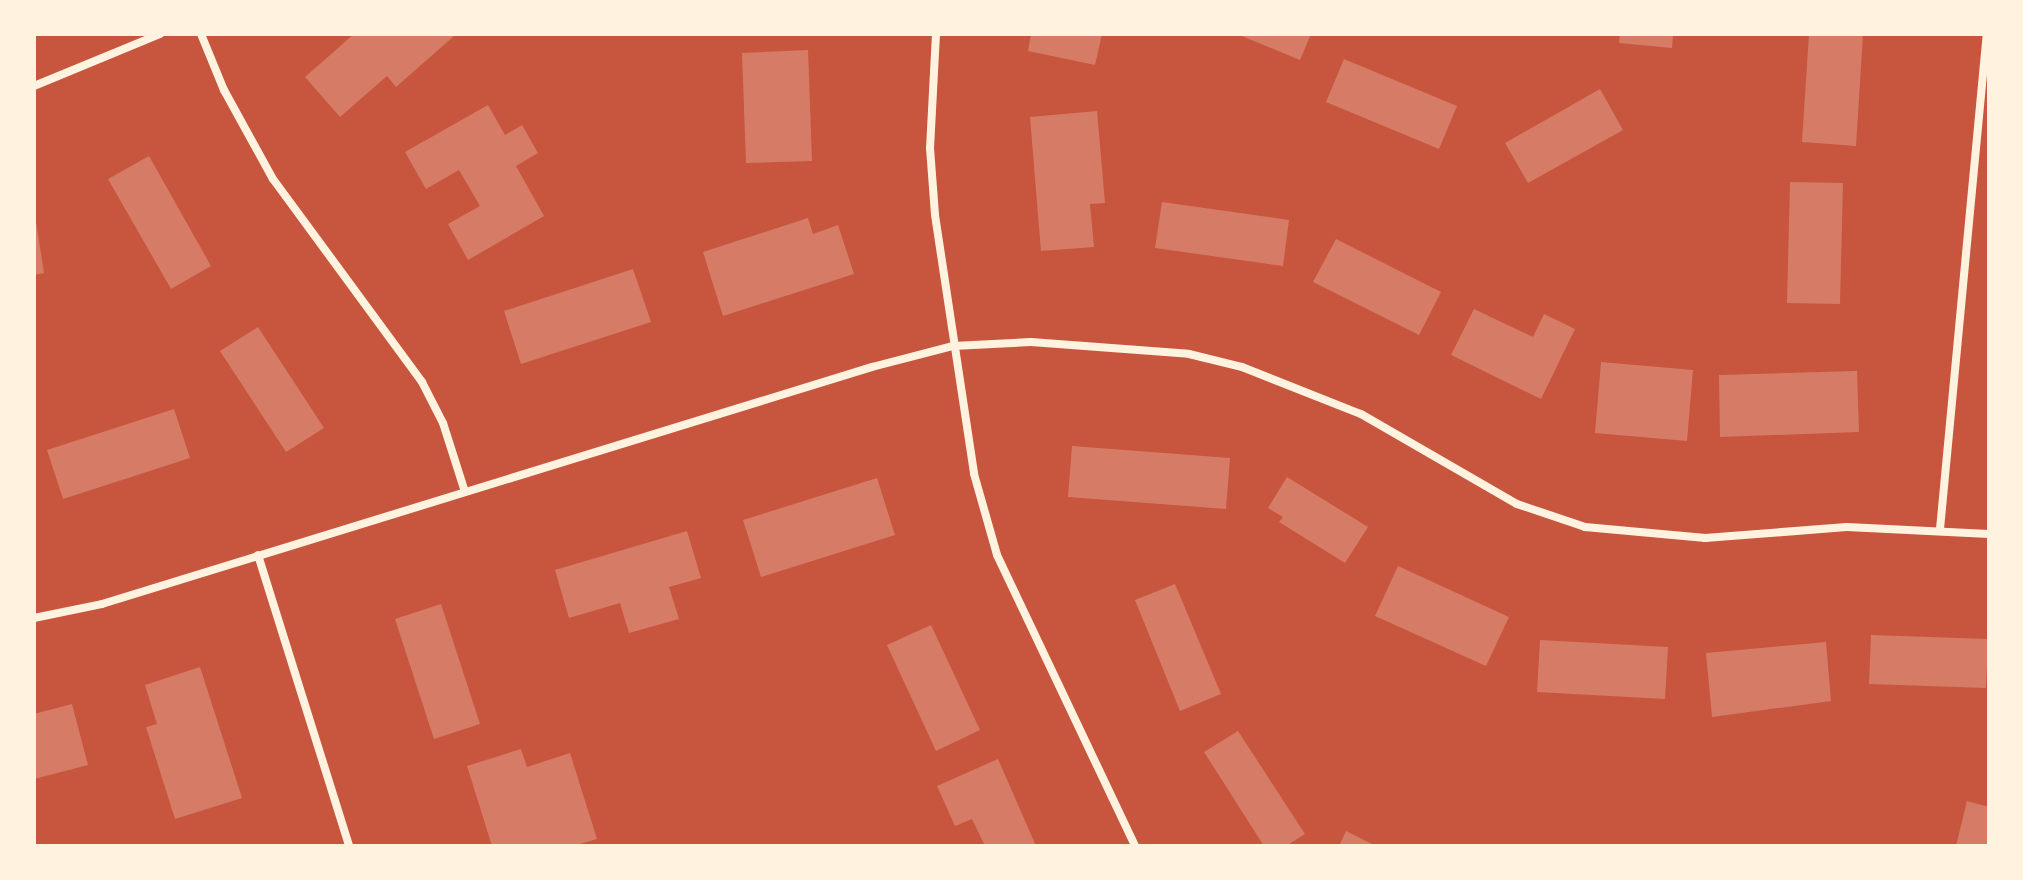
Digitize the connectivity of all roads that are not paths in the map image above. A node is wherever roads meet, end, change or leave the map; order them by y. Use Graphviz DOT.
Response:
graph roads {
  1 [pos="160,34"];
  2 [pos="201,34"];
  3 [pos="936,34"];
  4 [pos="1987,34"];
  5 [pos="34,86"];
  6 [pos="953,346"];
  7 [pos="465,492"];
  8 [pos="1940,529"];
  9 [pos="1989,534"];
  10 [pos="258,555"];
  11 [pos="34,618"];
  12 [pos="349,846"];
  13 [pos="1135,846"];
  1 -- 5 [label="street"];
  2 -- 7 [label="street"];
  3 -- 6 [label="street"];
  4 -- 8 [label="street"];
  6 -- 7 [label="street"];
  6 -- 8 [label="street"];
  6 -- 13 [label="street"];
  7 -- 10 [label="street"];
  8 -- 9 [label="street"];
  10 -- 11 [label="street"];
  10 -- 12 [label="street"];
}
